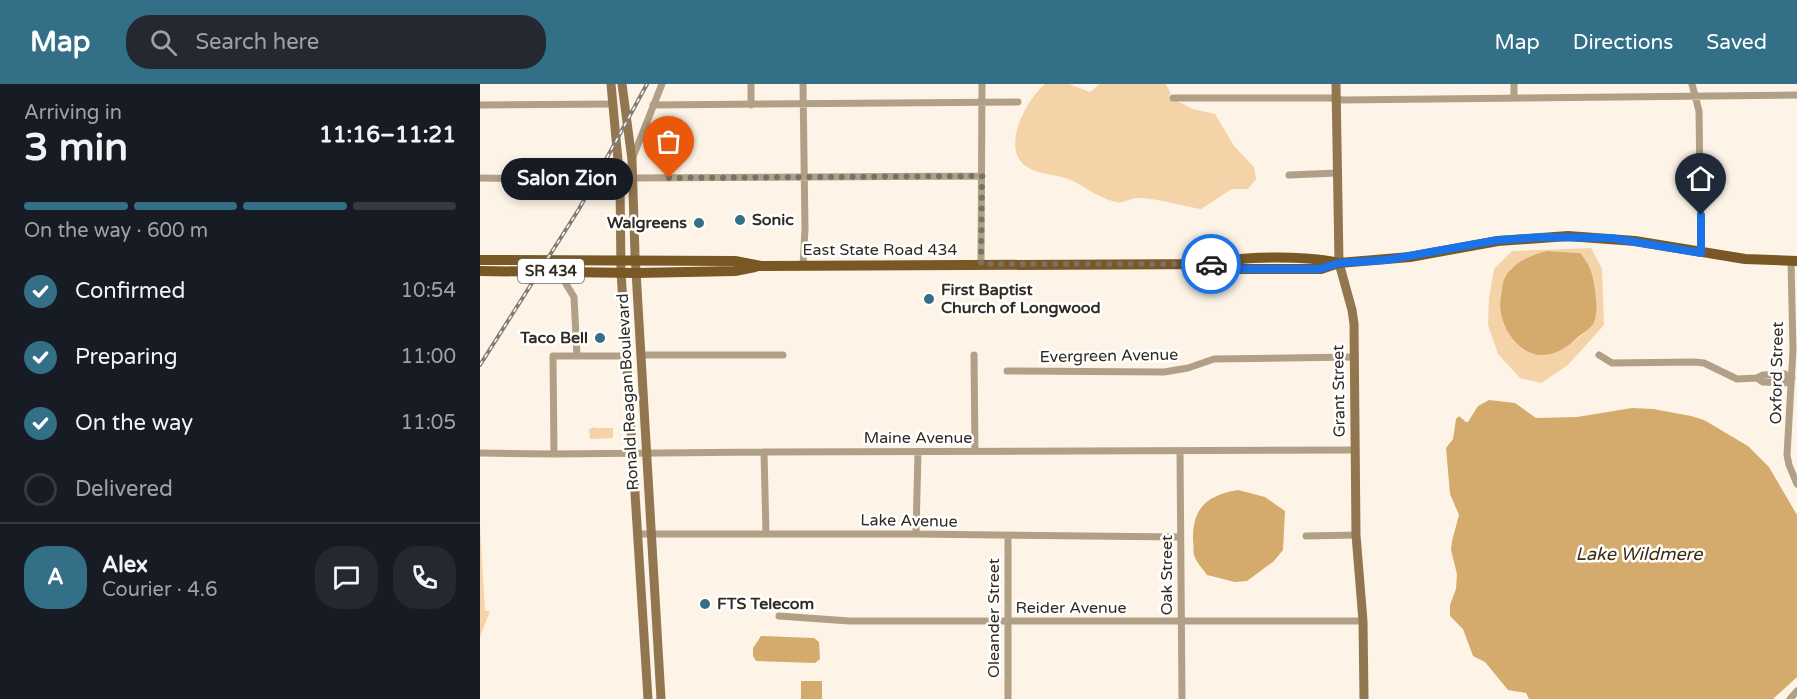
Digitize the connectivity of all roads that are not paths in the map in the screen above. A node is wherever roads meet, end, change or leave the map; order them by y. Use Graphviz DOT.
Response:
graph roads {
  1 [pos="611,84"];
  2 [pos="622,84"];
  3 [pos="662,84"];
  4 [pos="751,84"];
  5 [pos="803,84"];
  6 [pos="982,84"];
  7 [pos="1336,84"];
  8 [pos="1514,84"];
  9 [pos="1692,84"];
  10 [pos="1797,95"];
  11 [pos="1696,96"];
  12 [pos="1514,97"];
  13 [pos="1173,98"];
  14 [pos="1337,99"];
  15 [pos="1018,102"];
  16 [pos="982,103"];
  17 [pos="613,104"];
  18 [pos="804,104"];
  19 [pos="480,105"];
  20 [pos="653,105"];
  21 [pos="751,105"];
  22 [pos="632,160"];
  23 [pos="1337,173"];
  24 [pos="1289,175"];
  25 [pos="805,176"];
  26 [pos="982,176"];
  27 [pos="480,178"];
  28 [pos="633,178"];
  29 [pos="529,179"];
  30 [pos="1701,253"];
  31 [pos="480,260"];
  32 [pos="621,260"];
  33 [pos="635,260"];
  34 [pos="1794,261"];
  35 [pos="1339,263"];
  36 [pos="981,264"];
  37 [pos="761,266"];
  38 [pos="802,266"];
  39 [pos="480,272"];
  40 [pos="565,272"];
  41 [pos="621,272"];
  42 [pos="636,273"];
  43 [pos="623,297"];
  44 [pos="617,318"];
  45 [pos="1795,350"];
  46 [pos="640,355"];
  47 [pos="783,355"];
  48 [pos="974,355"];
  49 [pos="1599,355"];
  50 [pos="626,356"];
  51 [pos="577,357"];
  52 [pos="1354,357"];
  53 [pos="1007,371"];
  54 [pos="1790,378"];
  55 [pos="1793,435"];
  56 [pos="1355,450"];
  57 [pos="1180,451"];
  58 [pos="634,452"];
  59 [pos="646,452"];
  60 [pos="764,452"];
  61 [pos="918,452"];
  62 [pos="975,452"];
  63 [pos="480,453"];
  64 [pos="554,454"];
  65 [pos="1797,484"];
  66 [pos="638,534"];
  67 [pos="650,534"];
  68 [pos="766,534"];
  69 [pos="916,534"];
  70 [pos="1356,535"];
  71 [pos="1008,536"];
  72 [pos="1306,536"];
  73 [pos="1180,537"];
  74 [pos="779,616"];
  75 [pos="1181,621"];
  76 [pos="1363,621"];
  77 [pos="1007,622"];
  78 [pos="1797,691"];
  79 [pos="648,699"];
  80 [pos="661,699"];
  81 [pos="1008,699"];
  82 [pos="1182,699"];
  83 [pos="1364,699"];
  84 [pos="1790,699"];
  1 -- 17 [label="main road, Ronald Reagan Boulevard"];
  2 -- 22 [label="main road, Ronald Reagan Boulevard"];
  3 -- 20 [label="street"];
  4 -- 21 [label="street"];
  5 -- 18 [label="street"];
  6 -- 16 [label="street"];
  7 -- 14 [label="main road, Grant Street"];
  8 -- 12 [label="street"];
  9 -- 11 [label="street"];
  10 -- 11 [label="street"];
  11 -- 12 [label="street"];
  11 -- 30 [label="street"];
  12 -- 14 [label="street"];
  13 -- 14 [label="street"];
  14 -- 23 [label="main road, Grant Street"];
  15 -- 16 [label="street"];
  16 -- 18 [label="street"];
  16 -- 26 [label="street"];
  17 -- 19 [label="street"];
  17 -- 32 [label="main road, Ronald Reagan Boulevard"];
  18 -- 21 [label="street"];
  18 -- 25 [label="street"];
  20 -- 21 [label="street"];
  20 -- 22 [label="street"];
  22 -- 28 [label="main road, Ronald Reagan Boulevard"];
  23 -- 24 [label="street"];
  23 -- 35 [label="main road, Grant Street"];
  25 -- 26 [label="street"];
  25 -- 28 [label="street"];
  25 -- 38 [label="street"];
  26 -- 36 [label="street"];
  27 -- 29 [label="street"];
  28 -- 33 [label="main road, Ronald Reagan Boulevard"];
  30 -- 34 [label="main road, SR 434"];
  30 -- 35 [label="main road, SR 434"];
  31 -- 32 [label="main road, SR 434"];
  32 -- 33 [label="main road, SR 434"];
  32 -- 41 [label="main road, Ronald Reagan Boulevard"];
  33 -- 37 [label="main road, East State Road 434 / SR 434"];
  33 -- 42 [label="main road, Ronald Reagan Boulevard"];
  34 -- 45 [label="street, Oxford Street"];
  35 -- 36 [label="main road, East State Road 434 / SR 434"];
  35 -- 52 [label="main road, Grant Street"];
  36 -- 38 [label="main road, East State Road 434 / SR 434"];
  37 -- 38 [label="main road, East State Road 434 / SR 434"];
  37 -- 42 [label="main road, East State Road 434 / SR 434"];
  39 -- 40 [label="main road, SR 434"];
  40 -- 41 [label="main road, SR 434"];
  40 -- 51 [label="street"];
  41 -- 42 [label="main road, SR 434"];
  41 -- 43 [label="main road, Ronald Reagan Boulevard"];
  42 -- 46 [label="main road, Ronald Reagan Boulevard"];
  43 -- 44 [label="main road"];
  43 -- 50 [label="main road, Ronald Reagan Boulevard"];
  45 -- 54 [label="street, Oxford Street"];
  46 -- 47 [label="street"];
  46 -- 59 [label="main road, Ronald Reagan Boulevard"];
  48 -- 62 [label="street"];
  49 -- 54 [label="street"];
  50 -- 51 [label="street"];
  50 -- 58 [label="main road, Ronald Reagan Boulevard"];
  51 -- 64 [label="street"];
  52 -- 53 [label="street, Evergreen Avenue"];
  52 -- 56 [label="main road, Grant Street"];
  54 -- 55 [label="street, Oxford Street"];
  55 -- 65 [label="street, Oxford Street"];
  56 -- 57 [label="street, Maine Avenue"];
  56 -- 70 [label="main road, Grant Street"];
  57 -- 62 [label="street, Maine Avenue"];
  57 -- 73 [label="street, Oak Street"];
  58 -- 59 [label="street, Maine Avenue"];
  58 -- 64 [label="street, Maine Avenue"];
  58 -- 66 [label="main road, Ronald Reagan Boulevard"];
  59 -- 60 [label="street, Maine Avenue"];
  59 -- 67 [label="main road, Ronald Reagan Boulevard"];
  60 -- 61 [label="street, Maine Avenue"];
  60 -- 68 [label="street"];
  61 -- 62 [label="street, Maine Avenue"];
  61 -- 69 [label="street"];
  63 -- 64 [label="street, Maine Avenue"];
  66 -- 67 [label="street, Lake Avenue"];
  66 -- 79 [label="main road, Ronald Reagan Boulevard"];
  67 -- 68 [label="street, Lake Avenue"];
  67 -- 80 [label="main road, Ronald Reagan Boulevard"];
  68 -- 69 [label="street, Lake Avenue"];
  69 -- 71 [label="street, Lake Avenue"];
  70 -- 72 [label="street"];
  70 -- 76 [label="main road, Grant Street"];
  71 -- 73 [label="street, Lake Avenue"];
  71 -- 77 [label="street, Oleander Street"];
  73 -- 75 [label="street, Oak Street"];
  74 -- 77 [label="street, Reider Avenue"];
  75 -- 76 [label="street, Reider Avenue"];
  75 -- 77 [label="street, Reider Avenue"];
  75 -- 82 [label="street, Oak Street"];
  76 -- 83 [label="main road, Grant Street"];
  77 -- 81 [label="street, Oleander Street"];
  78 -- 84 [label="street"];
}
